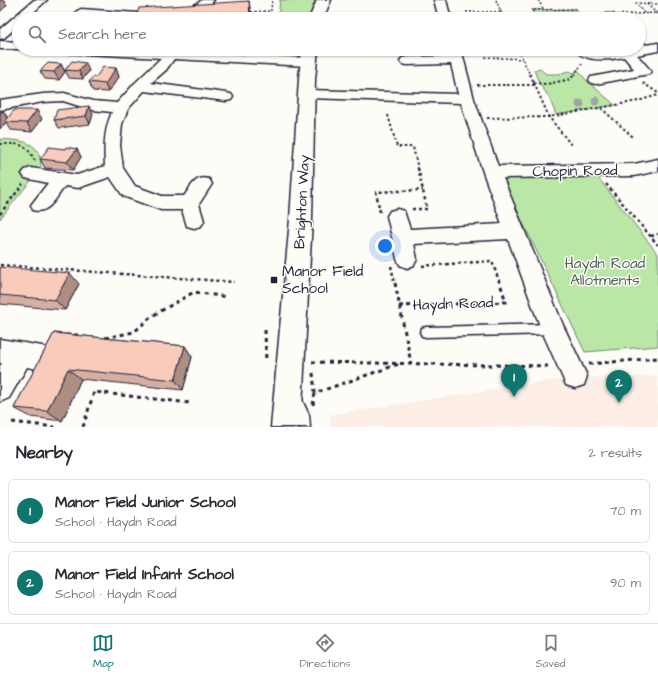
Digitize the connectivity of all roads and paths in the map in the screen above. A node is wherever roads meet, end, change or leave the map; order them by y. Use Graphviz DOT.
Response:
graph roads {
  1 [pos="41,0"];
  2 [pos="208,0"];
  3 [pos="272,0"];
  4 [pos="324,0"];
  5 [pos="440,0"];
  6 [pos="496,0"];
  7 [pos="538,0"];
  8 [pos="646,3"];
  9 [pos="658,4"];
  10 [pos="544,10"];
  11 [pos="271,11"];
  12 [pos="27,12"];
  13 [pos="160,12"];
  14 [pos="241,12"];
  15 [pos="319,12"];
  16 [pos="443,12"];
  17 [pos="466,12"];
  18 [pos="501,12"];
  19 [pos="533,12"];
  20 [pos="578,12"];
  21 [pos="643,12"];
  22 [pos="657,12"];
  23 [pos="646,13"];
  24 [pos="658,15"];
  25 [pos="12,25"];
  26 [pos="0,35"];
  27 [pos="0,45"];
  28 [pos="12,46"];
  29 [pos="169,56"];
  30 [pos="309,56"];
  31 [pos="439,56"];
  32 [pos="457,56"];
  33 [pos="521,56"];
  34 [pos="631,56"];
  35 [pos="485,57"];
  36 [pos="522,59"];
  37 [pos="405,60"];
  38 [pos="644,71"];
  39 [pos="658,76"];
  40 [pos="571,79"];
  41 [pos="596,80"];
  42 [pos="534,84"];
  43 [pos="77,86"];
  44 [pos="140,86"];
  45 [pos="470,92"];
  46 [pos="308,94"];
  47 [pos="206,95"];
  48 [pos="658,95"];
  49 [pos="64,97"];
  50 [pos="226,97"];
  51 [pos="0,105"];
  52 [pos="121,108"];
  53 [pos="601,108"];
  54 [pos="197,110"];
  55 [pos="388,115"];
  56 [pos="549,117"];
  57 [pos="481,118"];
  58 [pos="633,137"];
  59 [pos="572,146"];
  60 [pos="658,165"];
  61 [pos="114,169"];
  62 [pos="492,172"];
  63 [pos="31,174"];
  64 [pos="61,179"];
  65 [pos="606,183"];
  66 [pos="203,184"];
  67 [pos="423,190"];
  68 [pos="189,203"];
  69 [pos="40,205"];
  70 [pos="428,209"];
  71 [pos="389,217"];
  72 [pos="194,221"];
  73 [pos="514,231"];
  74 [pos="658,234"];
  75 [pos="402,236"];
  76 [pos="650,236"];
  77 [pos="658,245"];
  78 [pos="401,264"];
  79 [pos="0,265"];
  80 [pos="234,282"];
  81 [pos="228,297"];
  82 [pos="399,306"];
  83 [pos="553,329"];
  84 [pos="265,330"];
  85 [pos="426,332"];
  86 [pos="82,336"];
  87 [pos="62,338"];
  88 [pos="97,338"];
  89 [pos="21,355"];
  90 [pos="658,358"];
  91 [pos="266,362"];
  92 [pos="402,363"];
  93 [pos="411,364"];
  94 [pos="558,366"];
  95 [pos="579,370"];
  96 [pos="290,384"];
  97 [pos="0,389"];
  98 [pos="315,393"];
  99 [pos="190,403"];
  100 [pos="312,406"];
  101 [pos="12,422"];
  102 [pos="55,427"];
  103 [pos="83,427"];
  104 [pos="286,427"];
  105 [pos="304,427"];
  1 -- 12 [label="street"];
  2 -- 13 [label="street"];
  3 -- 11 [label="path"];
  4 -- 15 [label="street"];
  5 -- 16 [label="street"];
  6 -- 18 [label="path"];
  7 -- 10 [label="path"];
  8 -- 9 [label="path"];
  8 -- 21 [label="path"];
  8 -- 22 [label="path"];
  10 -- 19 [label="path"];
  10 -- 20 [label="path"];
  11 -- 14 [label="path"];
  17 -- 18 [label="path"];
  22 -- 23 [label="path"];
  22 -- 24 [label="path"];
  25 -- 26 [label="street"];
  27 -- 28 [label="street"];
  29 -- 44 [label="street"];
  30 -- 46 [label="street, Brighton Way"];
  31 -- 37 [label="street"];
  32 -- 45 [label="street"];
  33 -- 36 [label="path"];
  34 -- 38 [label="street"];
  35 -- 36 [label="path"];
  36 -- 42 [label="path"];
  38 -- 39 [label="street"];
  38 -- 41 [label="street"];
  40 -- 42 [label="path"];
  42 -- 45 [label="path"];
  42 -- 56 [label="path"];
  43 -- 49 [label="street"];
  44 -- 47 [label="street"];
  44 -- 52 [label="street"];
  45 -- 46 [label="street"];
  45 -- 62 [label="street"];
  46 -- 96 [label="street, Brighton Way"];
  47 -- 50 [label="street"];
  47 -- 54 [label="street"];
  48 -- 53 [label="path"];
  49 -- 51 [label="street"];
  49 -- 52 [label="street"];
  52 -- 61 [label="street"];
  53 -- 56 [label="path"];
  53 -- 58 [label="path"];
  55 -- 67 [label="path"];
  56 -- 57 [label="path"];
  56 -- 59 [label="path"];
  60 -- 62 [label="street, Chopin Road"];
  61 -- 64 [label="street"];
  61 -- 68 [label="street"];
  62 -- 73 [label="street"];
  63 -- 64 [label="street"];
  64 -- 69 [label="street"];
  65 -- 76 [label="path"];
  66 -- 68 [label="street"];
  67 -- 70 [label="path"];
  67 -- 71 [label="path"];
  68 -- 72 [label="street"];
  71 -- 75 [label="street"];
  73 -- 75 [label="street"];
  73 -- 83 [label="street"];
  74 -- 76 [label="path"];
  75 -- 78 [label="street"];
  76 -- 77 [label="path"];
  78 -- 82 [label="path, Haydn Road"];
  78 -- 82 [label="path, Haydn Road"];
  79 -- 80 [label="path"];
  81 -- 88 [label="path"];
  82 -- 93 [label="path, Haydn Road"];
  83 -- 85 [label="lane"];
  83 -- 95 [label="street"];
  84 -- 91 [label="path"];
  86 -- 87 [label="path"];
  89 -- 97 [label="street"];
  90 -- 95 [label="path"];
  92 -- 93 [label="path"];
  92 -- 98 [label="path"];
  92 -- 98 [label="path"];
  93 -- 94 [label="path"];
  96 -- 104 [label="street, Brighton Way"];
  96 -- 105 [label="lane"];
  98 -- 100 [label="path"];
  99 -- 103 [label="path"];
  101 -- 102 [label="path"];
}
